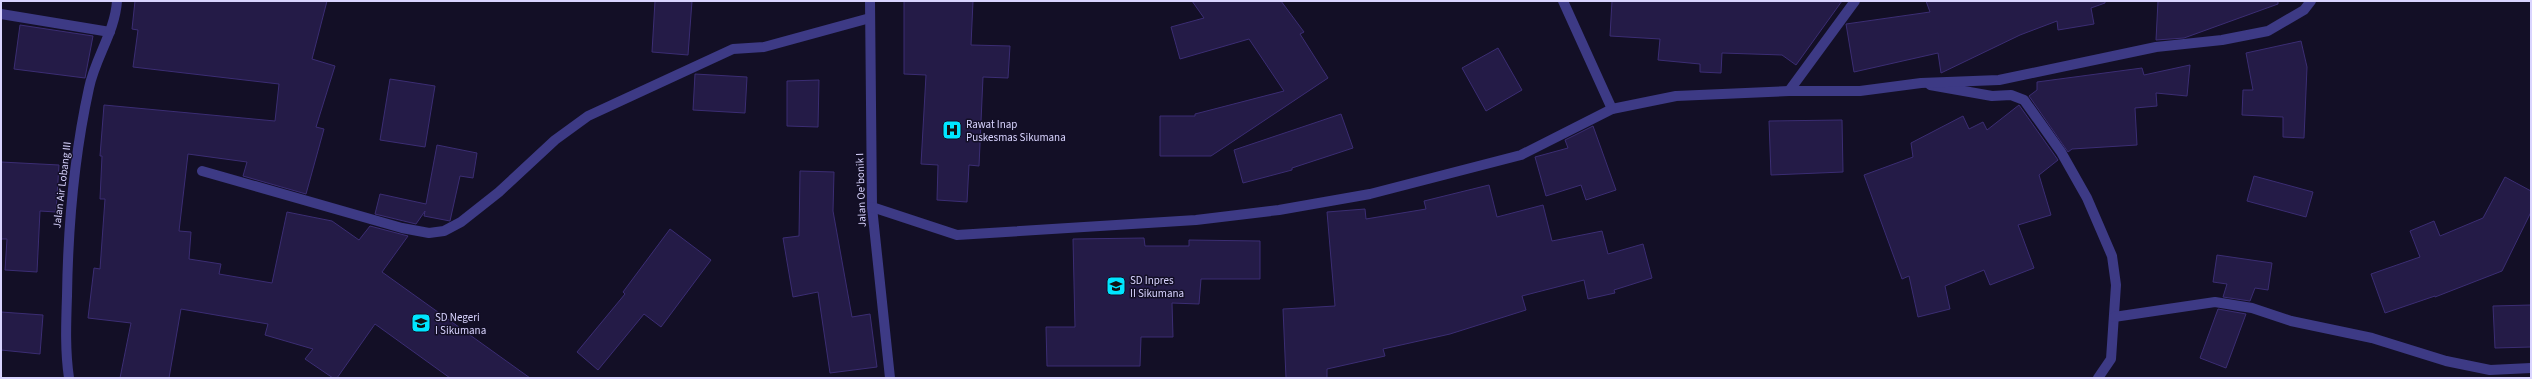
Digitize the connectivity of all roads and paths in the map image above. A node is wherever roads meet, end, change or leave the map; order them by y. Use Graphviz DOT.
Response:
graph roads {
  1 [pos="117,1"];
  2 [pos="870,1"];
  3 [pos="1563,1"];
  4 [pos="1855,1"];
  5 [pos="2311,1"];
  6 [pos="1,14"];
  7 [pos="870,18"];
  8 [pos="110,32"];
  9 [pos="1920,83"];
  10 [pos="1789,91"];
  11 [pos="1612,109"];
  12 [pos="202,171"];
  13 [pos="872,206"];
  14 [pos="2114,317"];
  15 [pos="2531,368"];
  16 [pos="69,378"];
  17 [pos="890,378"];
  18 [pos="2098,378"];
  1 -- 8 [label="street, Jalan Air Lobang III"];
  2 -- 7 [label="street, Jalan Oe'bonik I"];
  3 -- 11 [label="street"];
  4 -- 10 [label="street"];
  5 -- 9 [label="street"];
  6 -- 8 [label="street"];
  7 -- 12 [label="street"];
  7 -- 13 [label="street, Jalan Oe'bonik I"];
  8 -- 16 [label="street, Jalan Air Lobang III"];
  9 -- 10 [label="street"];
  9 -- 14 [label="street"];
  10 -- 11 [label="street"];
  11 -- 13 [label="street"];
  13 -- 17 [label="street, Jalan Oe'bonik I"];
  14 -- 15 [label="street"];
  14 -- 18 [label="street"];
}
